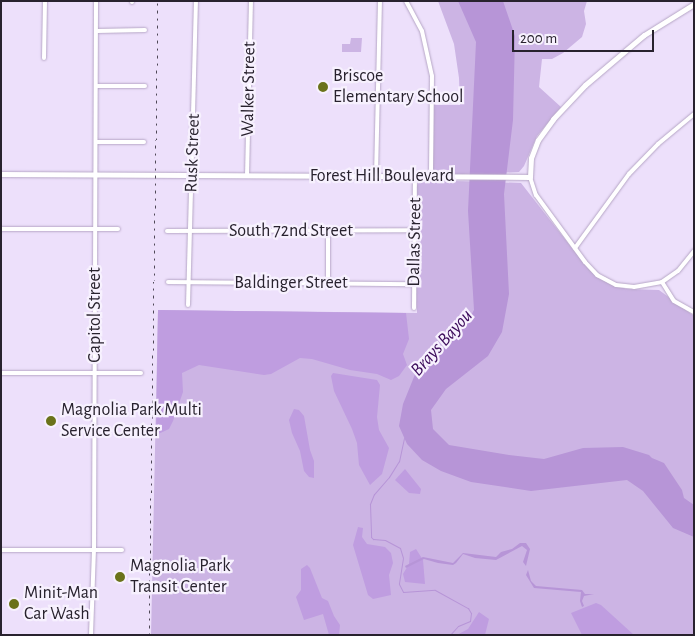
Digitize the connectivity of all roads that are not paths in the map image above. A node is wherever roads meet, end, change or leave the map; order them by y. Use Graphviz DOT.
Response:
graph roads {
  1 [pos="45,1"];
  2 [pos="96,1"];
  3 [pos="196,1"];
  4 [pos="251,1"];
  5 [pos="380,1"];
  6 [pos="406,1"];
  7 [pos="694,2"];
  8 [pos="145,30"];
  9 [pos="96,31"];
  10 [pos="44,58"];
  11 [pos="96,86"];
  12 [pos="145,86"];
  13 [pos="694,114"];
  14 [pos="96,142"];
  15 [pos="144,142"];
  16 [pos="1,174"];
  17 [pos="97,174"];
  18 [pos="192,176"];
  19 [pos="247,176"];
  20 [pos="376,176"];
  21 [pos="415,177"];
  22 [pos="431,177"];
  23 [pos="530,177"];
  24 [pos="1,229"];
  25 [pos="118,229"];
  26 [pos="95,230"];
  27 [pos="167,230"];
  28 [pos="415,230"];
  29 [pos="190,231"];
  30 [pos="328,231"];
  31 [pos="575,248"];
  32 [pos="694,251"];
  33 [pos="168,282"];
  34 [pos="189,282"];
  35 [pos="662,282"];
  36 [pos="328,283"];
  37 [pos="414,284"];
  38 [pos="188,306"];
  39 [pos="414,308"];
  40 [pos="694,312"];
  41 [pos="94,372"];
  42 [pos="1,373"];
  43 [pos="141,373"];
  44 [pos="1,550"];
  45 [pos="94,550"];
  46 [pos="122,550"];
  47 [pos="92,629"];
  48 [pos="91,635"];
  49 [pos="95,635"];
  1 -- 10 [label="street"];
  2 -- 9 [label="street, Capitol Street"];
  3 -- 18 [label="street, Rusk Street"];
  4 -- 19 [label="street, Walker Street"];
  5 -- 20 [label="street"];
  6 -- 22 [label="street, Dallas Street"];
  7 -- 23 [label="street"];
  8 -- 9 [label="street"];
  9 -- 11 [label="street, Capitol Street"];
  11 -- 12 [label="street"];
  11 -- 14 [label="street, Capitol Street"];
  13 -- 31 [label="street"];
  14 -- 15 [label="street"];
  14 -- 17 [label="street, Capitol Street"];
  16 -- 17 [label="street, Forest Hill Boulevard"];
  17 -- 18 [label="street, Forest Hill Boulevard"];
  17 -- 26 [label="street, Capitol Street"];
  18 -- 19 [label="street, Forest Hill Boulevard"];
  18 -- 29 [label="street, Rusk Street"];
  19 -- 20 [label="street, Forest Hill Boulevard"];
  20 -- 21 [label="street, Forest Hill Boulevard"];
  21 -- 22 [label="street, Forest Hill Boulevard"];
  21 -- 28 [label="street, Dallas Street"];
  22 -- 23 [label="street, Forest Hill Boulevard"];
  23 -- 31 [label="street"];
  24 -- 26 [label="street"];
  25 -- 26 [label="street"];
  26 -- 41 [label="street, Capitol Street"];
  27 -- 29 [label="street, South 72nd Street"];
  28 -- 30 [label="street, South 72nd Street"];
  28 -- 37 [label="street, Dallas Street"];
  29 -- 30 [label="street, South 72nd Street"];
  29 -- 34 [label="street, Rusk Street"];
  30 -- 36 [label="street"];
  31 -- 35 [label="street"];
  32 -- 35 [label="street"];
  33 -- 34 [label="street, Baldinger Street"];
  34 -- 36 [label="street, Baldinger Street"];
  34 -- 38 [label="street, Rusk Street"];
  35 -- 40 [label="street"];
  36 -- 37 [label="street, Baldinger Street"];
  37 -- 39 [label="street, Dallas Street"];
  41 -- 42 [label="street"];
  41 -- 43 [label="street"];
  41 -- 45 [label="street, Capitol Street"];
  44 -- 45 [label="street"];
  45 -- 46 [label="street"];
  45 -- 47 [label="street, Capitol Street"];
  47 -- 48 [label="street, Capitol Street"];
  47 -- 49 [label="street, Capitol Street"];
}
